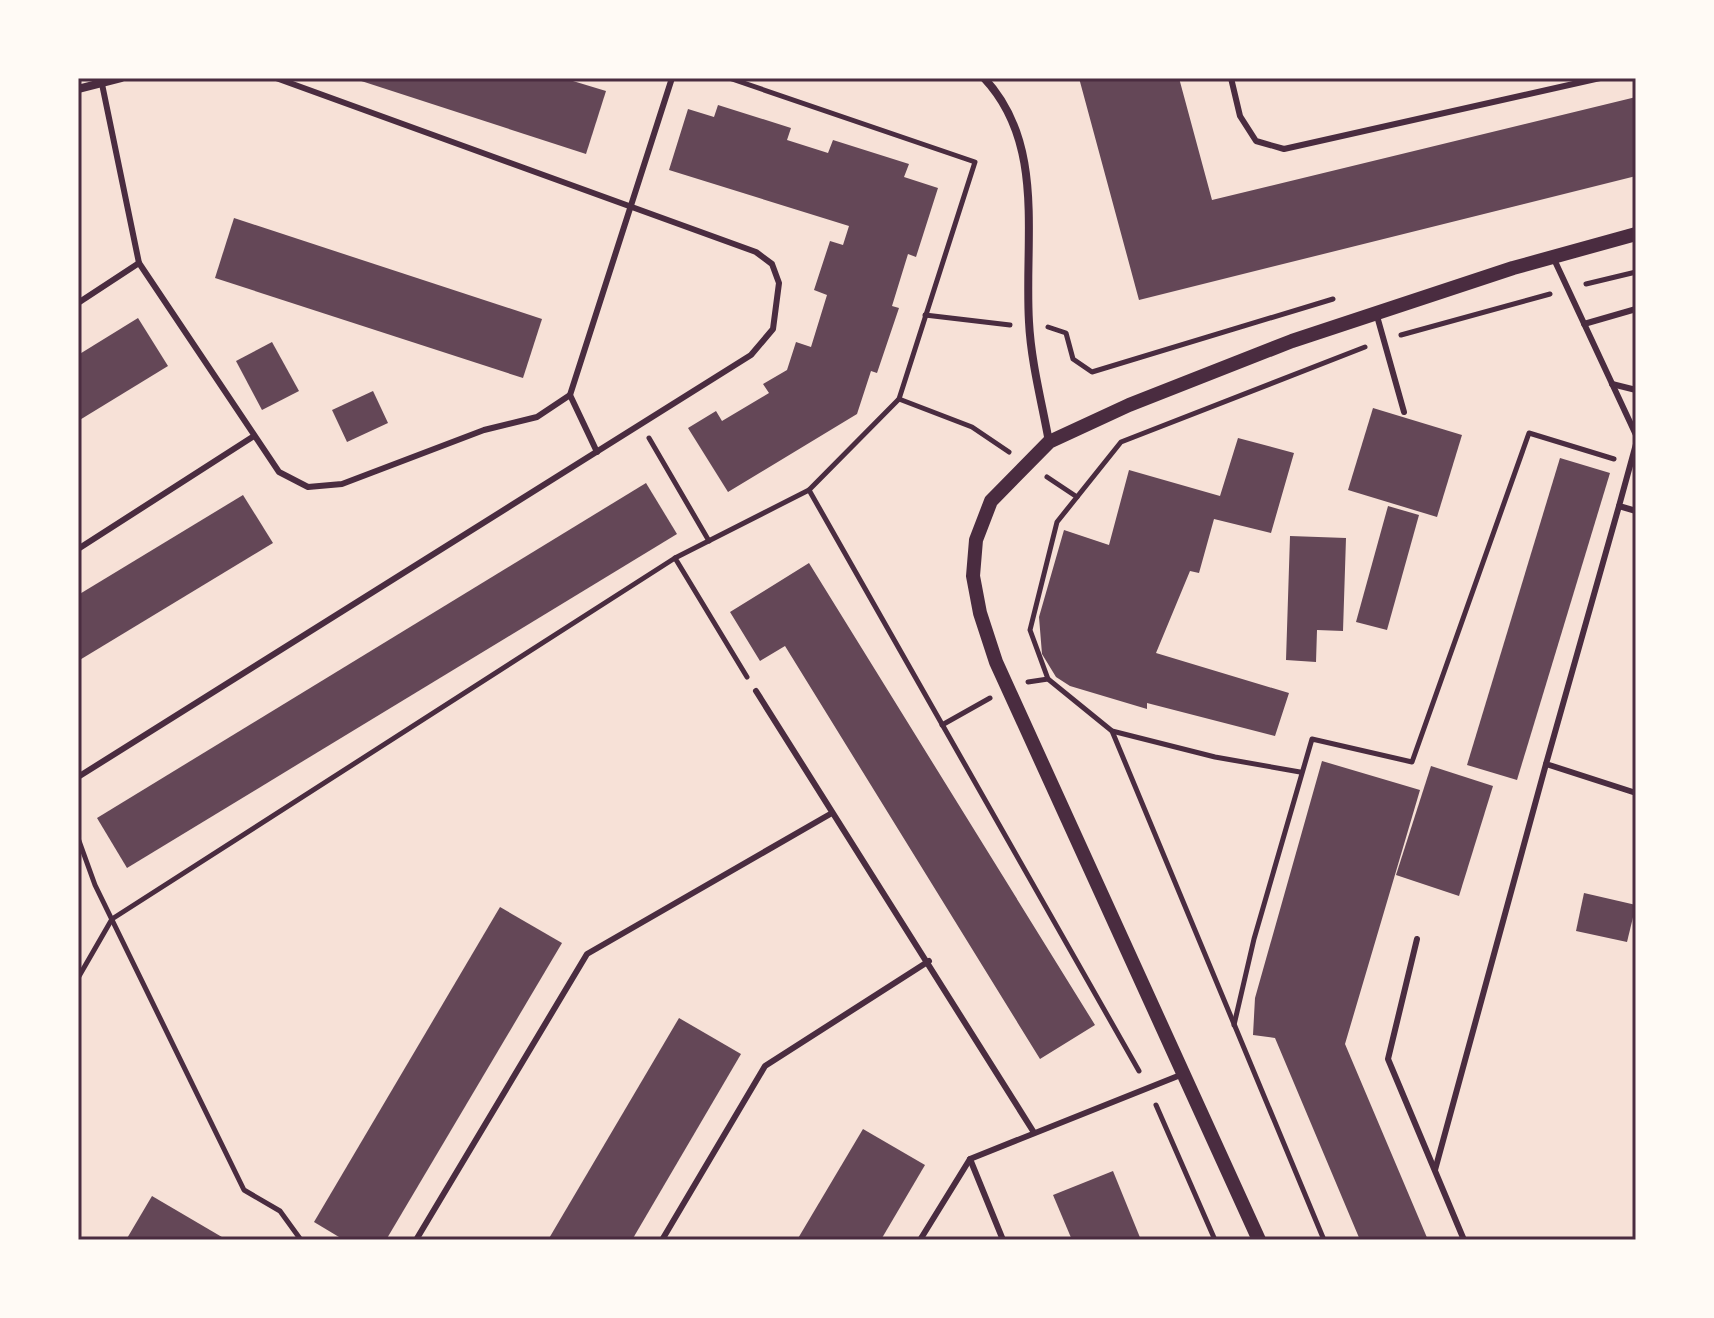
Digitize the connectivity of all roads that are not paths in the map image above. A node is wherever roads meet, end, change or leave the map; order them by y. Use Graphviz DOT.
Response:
graph roads {
  1 [pos="121,78"];
  2 [pos="276,78"];
  3 [pos="672,78"];
  4 [pos="984,78"];
  5 [pos="1231,78"];
  6 [pos="1600,78"];
  7 [pos="102,84"];
  8 [pos="78,89"];
  9 [pos="628,209"];
  10 [pos="1636,234"];
  11 [pos="1553,257"];
  12 [pos="139,263"];
  13 [pos="78,303"];
  14 [pos="1636,309"];
  15 [pos="1376,313"];
  16 [pos="1584,324"];
  17 [pos="1612,384"];
  18 [pos="1636,390"];
  19 [pos="570,395"];
  20 [pos="1404,412"];
  21 [pos="1636,435"];
  22 [pos="254,436"];
  23 [pos="1049,442"];
  24 [pos="1636,444"];
  25 [pos="597,452"];
  26 [pos="1619,506"];
  27 [pos="1636,511"];
  28 [pos="78,549"];
  29 [pos="756,691"];
  30 [pos="1546,764"];
  31 [pos="78,777"];
  32 [pos="1636,793"];
  33 [pos="832,813"];
  34 [pos="1417,939"];
  35 [pos="929,961"];
  36 [pos="1186,1073"];
  37 [pos="1033,1131"];
  38 [pos="970,1159"];
  39 [pos="1435,1170"];
  40 [pos="416,1240"];
  41 [pos="662,1240"];
  42 [pos="920,1240"];
  43 [pos="1003,1240"];
  44 [pos="1259,1240"];
  45 [pos="1464,1240"];
  1 -- 7 [label="street"];
  2 -- 9 [label="lane"];
  3 -- 9 [label="lane"];
  4 -- 23 [label="street"];
  5 -- 6 [label="lane"];
  7 -- 8 [label="street"];
  7 -- 12 [label="lane"];
  9 -- 19 [label="lane"];
  9 -- 25 [label="lane"];
  10 -- 11 [label="street"];
  11 -- 15 [label="street"];
  11 -- 16 [label="lane"];
  12 -- 13 [label="lane"];
  12 -- 22 [label="lane"];
  14 -- 16 [label="lane"];
  15 -- 20 [label="lane"];
  15 -- 23 [label="street"];
  16 -- 17 [label="lane"];
  17 -- 18 [label="lane"];
  17 -- 21 [label="lane"];
  19 -- 22 [label="lane"];
  19 -- 25 [label="lane"];
  22 -- 28 [label="lane"];
  23 -- 36 [label="street"];
  24 -- 26 [label="lane"];
  25 -- 31 [label="lane"];
  26 -- 27 [label="lane"];
  26 -- 30 [label="lane"];
  29 -- 33 [label="lane"];
  30 -- 32 [label="lane"];
  30 -- 39 [label="lane"];
  33 -- 35 [label="lane"];
  33 -- 40 [label="lane"];
  34 -- 39 [label="lane"];
  35 -- 37 [label="lane"];
  35 -- 41 [label="lane"];
  36 -- 37 [label="lane"];
  36 -- 44 [label="street"];
  37 -- 38 [label="lane"];
  38 -- 42 [label="lane"];
  38 -- 43 [label="lane"];
  39 -- 45 [label="lane"];
}
